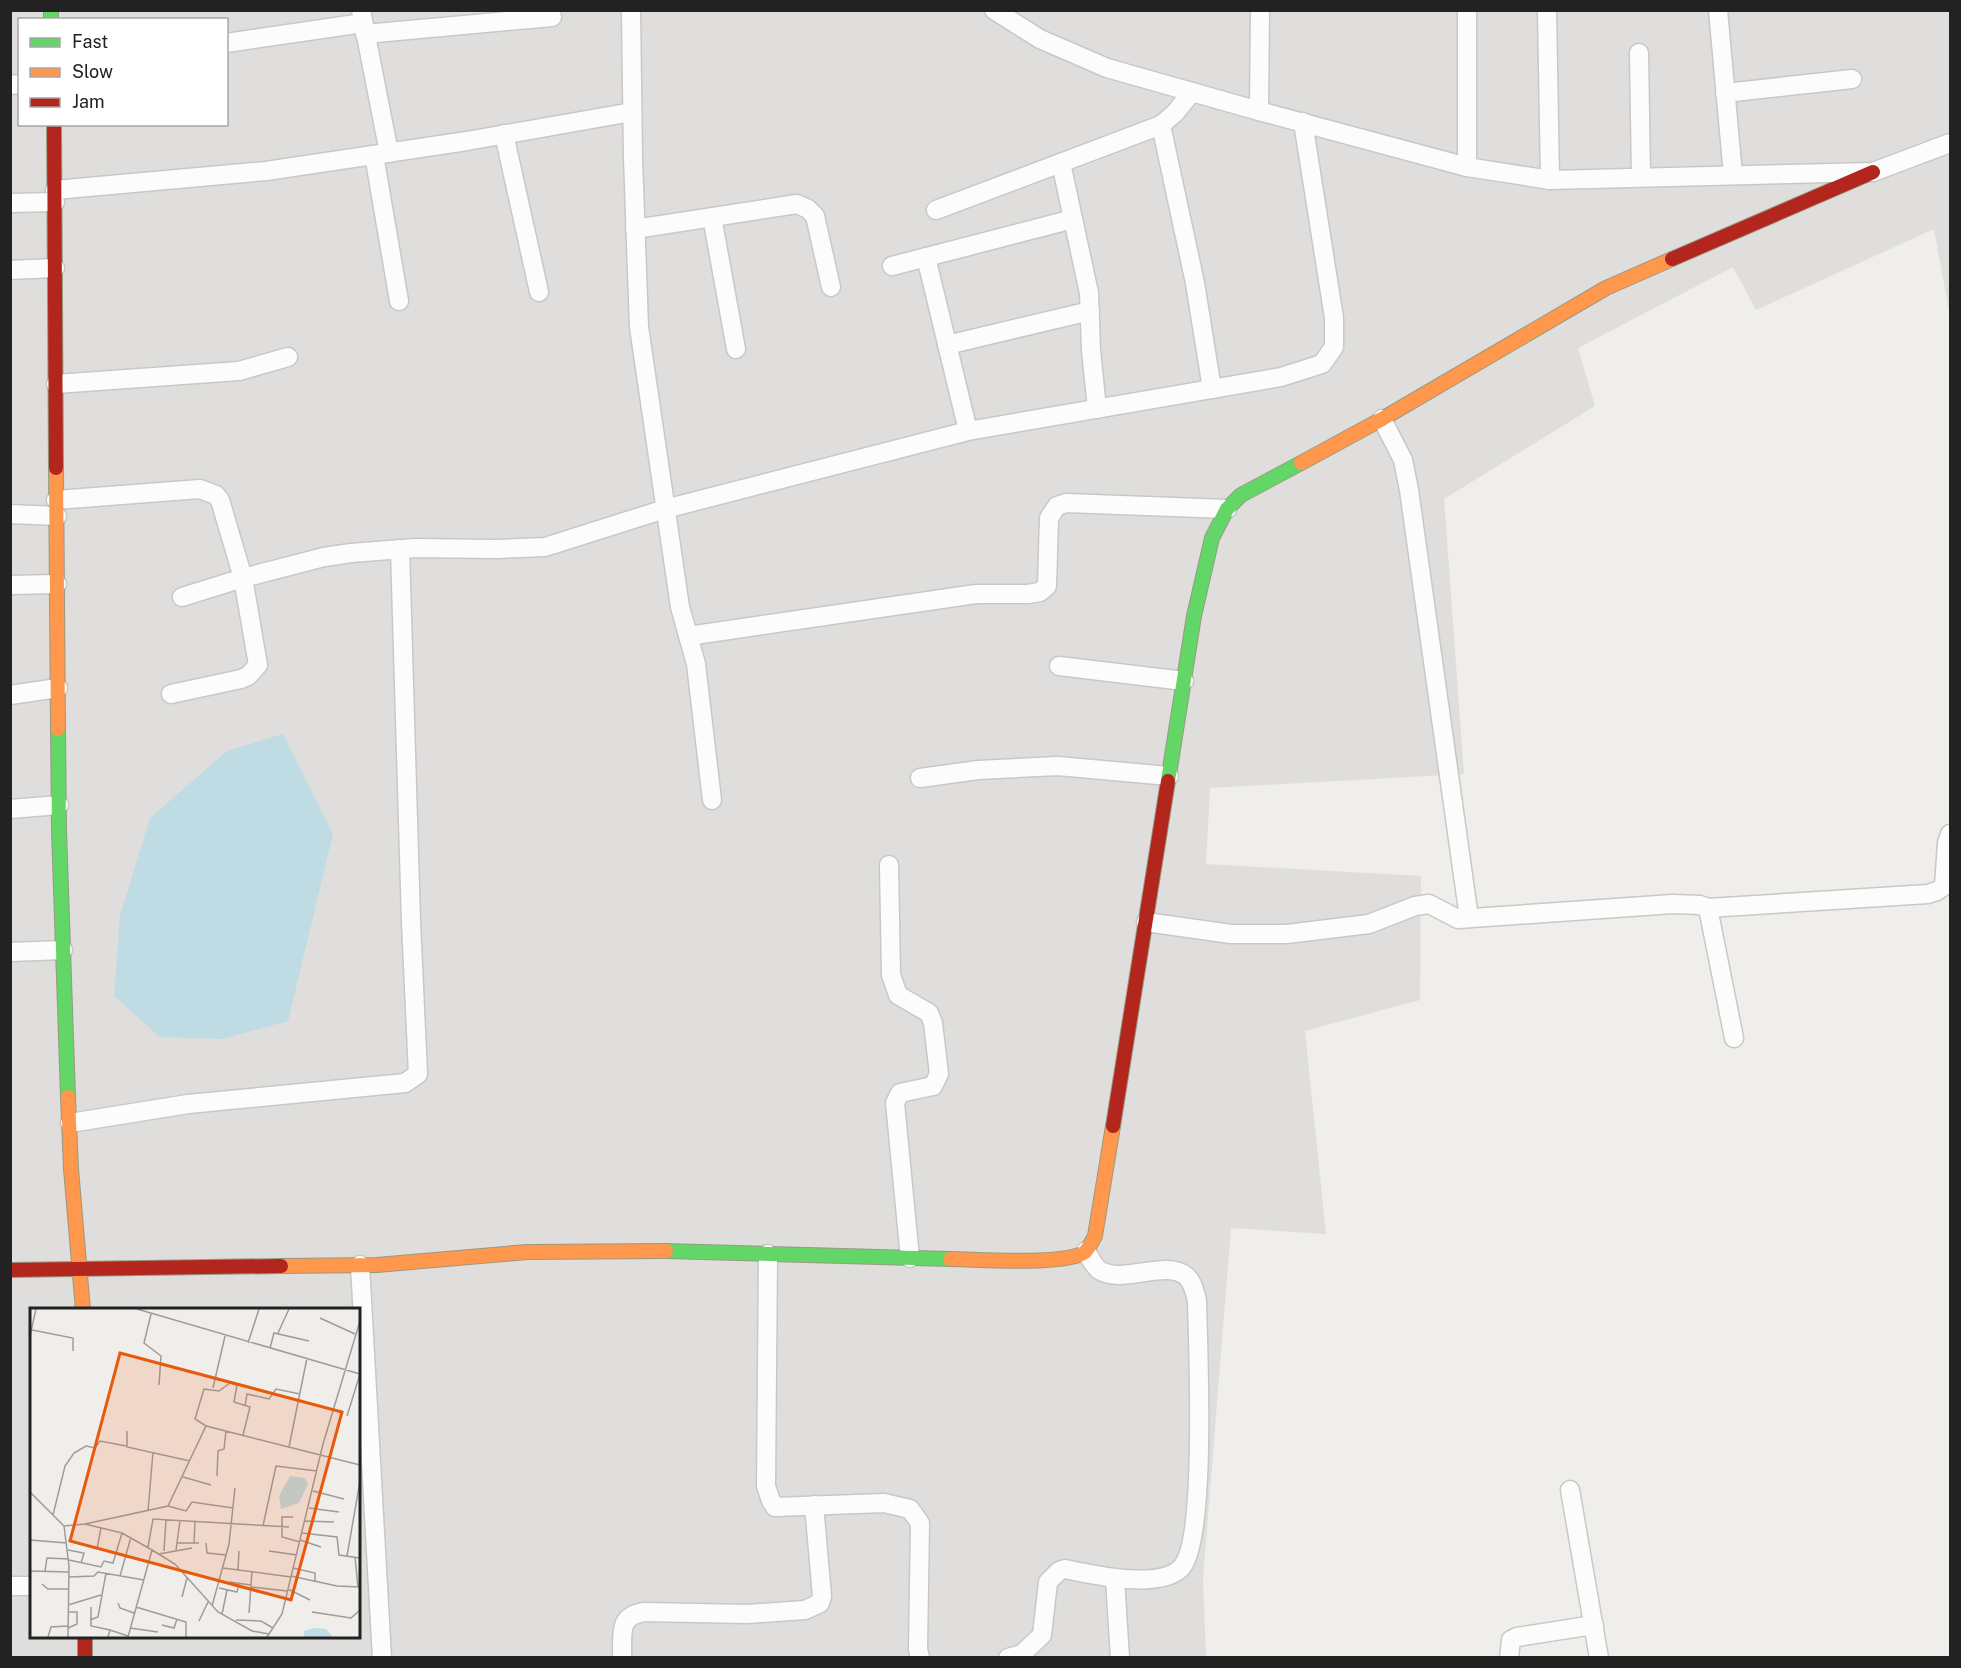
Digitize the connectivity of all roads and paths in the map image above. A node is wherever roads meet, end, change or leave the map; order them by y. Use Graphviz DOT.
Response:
graph roads {
  1 [pos="632,10"];
  2 [pos="994,10"];
  3 [pos="1260,10"];
  4 [pos="1467,10"];
  5 [pos="1547,10"];
  6 [pos="1718,10"];
  7 [pos="468,17"];
  8 [pos="552,17"];
  9 [pos="363,22"];
  10 [pos="228,44"];
  11 [pos="1639,53"];
  12 [pos="1852,80"];
  13 [pos="1192,92"];
  14 [pos="1725,93"];
  15 [pos="1259,111"];
  16 [pos="632,112"];
  17 [pos="1303,122"];
  18 [pos="1161,125"];
  19 [pos="54,126"];
  20 [pos="504,134"];
  21 [pos="1950,143"];
  22 [pos="381,154"];
  23 [pos="1061,163"];
  24 [pos="1467,167"];
  25 [pos="1873,172"];
  26 [pos="1733,175"];
  27 [pos="1641,177"];
  28 [pos="1550,180"];
  29 [pos="55,196"];
  30 [pos="10,203"];
  31 [pos="936,210"];
  32 [pos="712,217"];
  33 [pos="1073,219"];
  34 [pos="635,230"];
  35 [pos="926,257"];
  36 [pos="892,266"];
  37 [pos="55,268"];
  38 [pos="10,270"];
  39 [pos="831,287"];
  40 [pos="539,292"];
  41 [pos="399,301"];
  42 [pos="1090,311"];
  43 [pos="948,345"];
  44 [pos="736,349"];
  45 [pos="288,357"];
  46 [pos="56,384"];
  47 [pos="1212,389"];
  48 [pos="1096,409"];
  49 [pos="1382,419"];
  50 [pos="968,431"];
  51 [pos="57,508"];
  52 [pos="665,509"];
  53 [pos="1227,509"];
  54 [pos="10,514"];
  55 [pos="400,549"];
  56 [pos="243,578"];
  57 [pos="57,584"];
  58 [pos="10,585"];
  59 [pos="182,597"];
  60 [pos="688,636"];
  61 [pos="1059,666"];
  62 [pos="1184,681"];
  63 [pos="58,688"];
  64 [pos="171,694"];
  65 [pos="10,695"];
  66 [pos="1169,776"];
  67 [pos="920,778"];
  68 [pos="712,800"];
  69 [pos="58,805"];
  70 [pos="10,809"];
  71 [pos="1950,834"];
  72 [pos="889,865"];
  73 [pos="1708,908"];
  74 [pos="1469,918"];
  75 [pos="1146,922"];
  76 [pos="63,950"];
  77 [pos="10,952"];
  78 [pos="1734,1038"];
  79 [pos="70,1124"];
  80 [pos="1086,1251"];
  81 [pos="768,1254"];
  82 [pos="910,1258"];
  83 [pos="360,1265"];
  84 [pos="81,1269"];
  85 [pos="10,1270"];
  86 [pos="83,1308"];
  87 [pos="1570,1490"];
  88 [pos="814,1505"];
  89 [pos="1115,1579"];
  90 [pos="10,1586"];
  91 [pos="30,1586"];
  92 [pos="1594,1625"];
  93 [pos="85,1638"];
  94 [pos="85,1658"];
  95 [pos="382,1658"];
  96 [pos="622,1658"];
  97 [pos="920,1658"];
  98 [pos="1008,1658"];
  99 [pos="1120,1658"];
  100 [pos="1509,1658"];
  101 [pos="1599,1658"];
  1 -- 16 [label="street"];
  2 -- 13 [label="street"];
  3 -- 15 [label="street"];
  4 -- 24 [label="street"];
  5 -- 28 [label="street"];
  6 -- 14 [label="street"];
  7 -- 8 [label="street"];
  7 -- 9 [label="street"];
  9 -- 10 [label="street"];
  9 -- 22 [label="street"];
  11 -- 27 [label="street"];
  12 -- 14 [label="street"];
  13 -- 15 [label="street"];
  13 -- 18 [label="street"];
  14 -- 26 [label="street"];
  15 -- 17 [label="street"];
  16 -- 20 [label="street"];
  16 -- 34 [label="street"];
  17 -- 24 [label="street"];
  17 -- 47 [label="street"];
  18 -- 23 [label="street"];
  18 -- 47 [label="street"];
  19 -- 29 [label="street"];
  20 -- 22 [label="street"];
  20 -- 40 [label="street"];
  21 -- 25 [label="street"];
  22 -- 29 [label="street"];
  22 -- 41 [label="street"];
  23 -- 31 [label="street"];
  23 -- 33 [label="street"];
  24 -- 28 [label="street"];
  25 -- 26 [label="street"];
  25 -- 49 [label="street"];
  26 -- 27 [label="street"];
  27 -- 28 [label="street"];
  29 -- 30 [label="street"];
  29 -- 37 [label="street"];
  32 -- 34 [label="street"];
  32 -- 39 [label="street"];
  32 -- 44 [label="street"];
  33 -- 35 [label="street"];
  33 -- 42 [label="street"];
  34 -- 52 [label="street"];
  35 -- 36 [label="street"];
  35 -- 43 [label="street"];
  37 -- 38 [label="street"];
  37 -- 46 [label="street"];
  42 -- 43 [label="street"];
  42 -- 48 [label="street"];
  43 -- 50 [label="street"];
  45 -- 46 [label="street"];
  46 -- 51 [label="street"];
  47 -- 48 [label="street"];
  48 -- 50 [label="street"];
  49 -- 53 [label="street"];
  49 -- 74 [label="street"];
  50 -- 52 [label="street"];
  51 -- 54 [label="street"];
  51 -- 56 [label="street"];
  51 -- 57 [label="street"];
  52 -- 55 [label="street"];
  52 -- 60 [label="street"];
  53 -- 60 [label="street"];
  53 -- 62 [label="street"];
  55 -- 56 [label="street"];
  55 -- 79 [label="street"];
  56 -- 59 [label="street"];
  56 -- 64 [label="street"];
  57 -- 58 [label="street"];
  57 -- 63 [label="street"];
  60 -- 68 [label="street"];
  61 -- 62 [label="street"];
  62 -- 66 [label="street"];
  63 -- 65 [label="street"];
  63 -- 69 [label="street"];
  66 -- 67 [label="street"];
  66 -- 75 [label="street"];
  69 -- 70 [label="street"];
  69 -- 76 [label="street"];
  71 -- 73 [label="street"];
  72 -- 82 [label="street"];
  73 -- 74 [label="street"];
  73 -- 78 [label="street"];
  74 -- 75 [label="street"];
  75 -- 80 [label="street"];
  76 -- 77 [label="street"];
  76 -- 79 [label="street"];
  79 -- 84 [label="street"];
  80 -- 82 [label="street"];
  80 -- 89 [label="street"];
  81 -- 82 [label="street"];
  81 -- 83 [label="street"];
  81 -- 88 [label="street"];
  83 -- 84 [label="street"];
  83 -- 95 [label="street"];
  84 -- 85 [label="street"];
  84 -- 86 [label="street"];
  87 -- 92 [label="street"];
  88 -- 96 [label="street"];
  88 -- 97 [label="street"];
  89 -- 98 [label="street"];
  89 -- 99 [label="street"];
  90 -- 91 [label="street"];
  92 -- 100 [label="street"];
  92 -- 101 [label="street"];
  93 -- 94 [label="street"];
}
